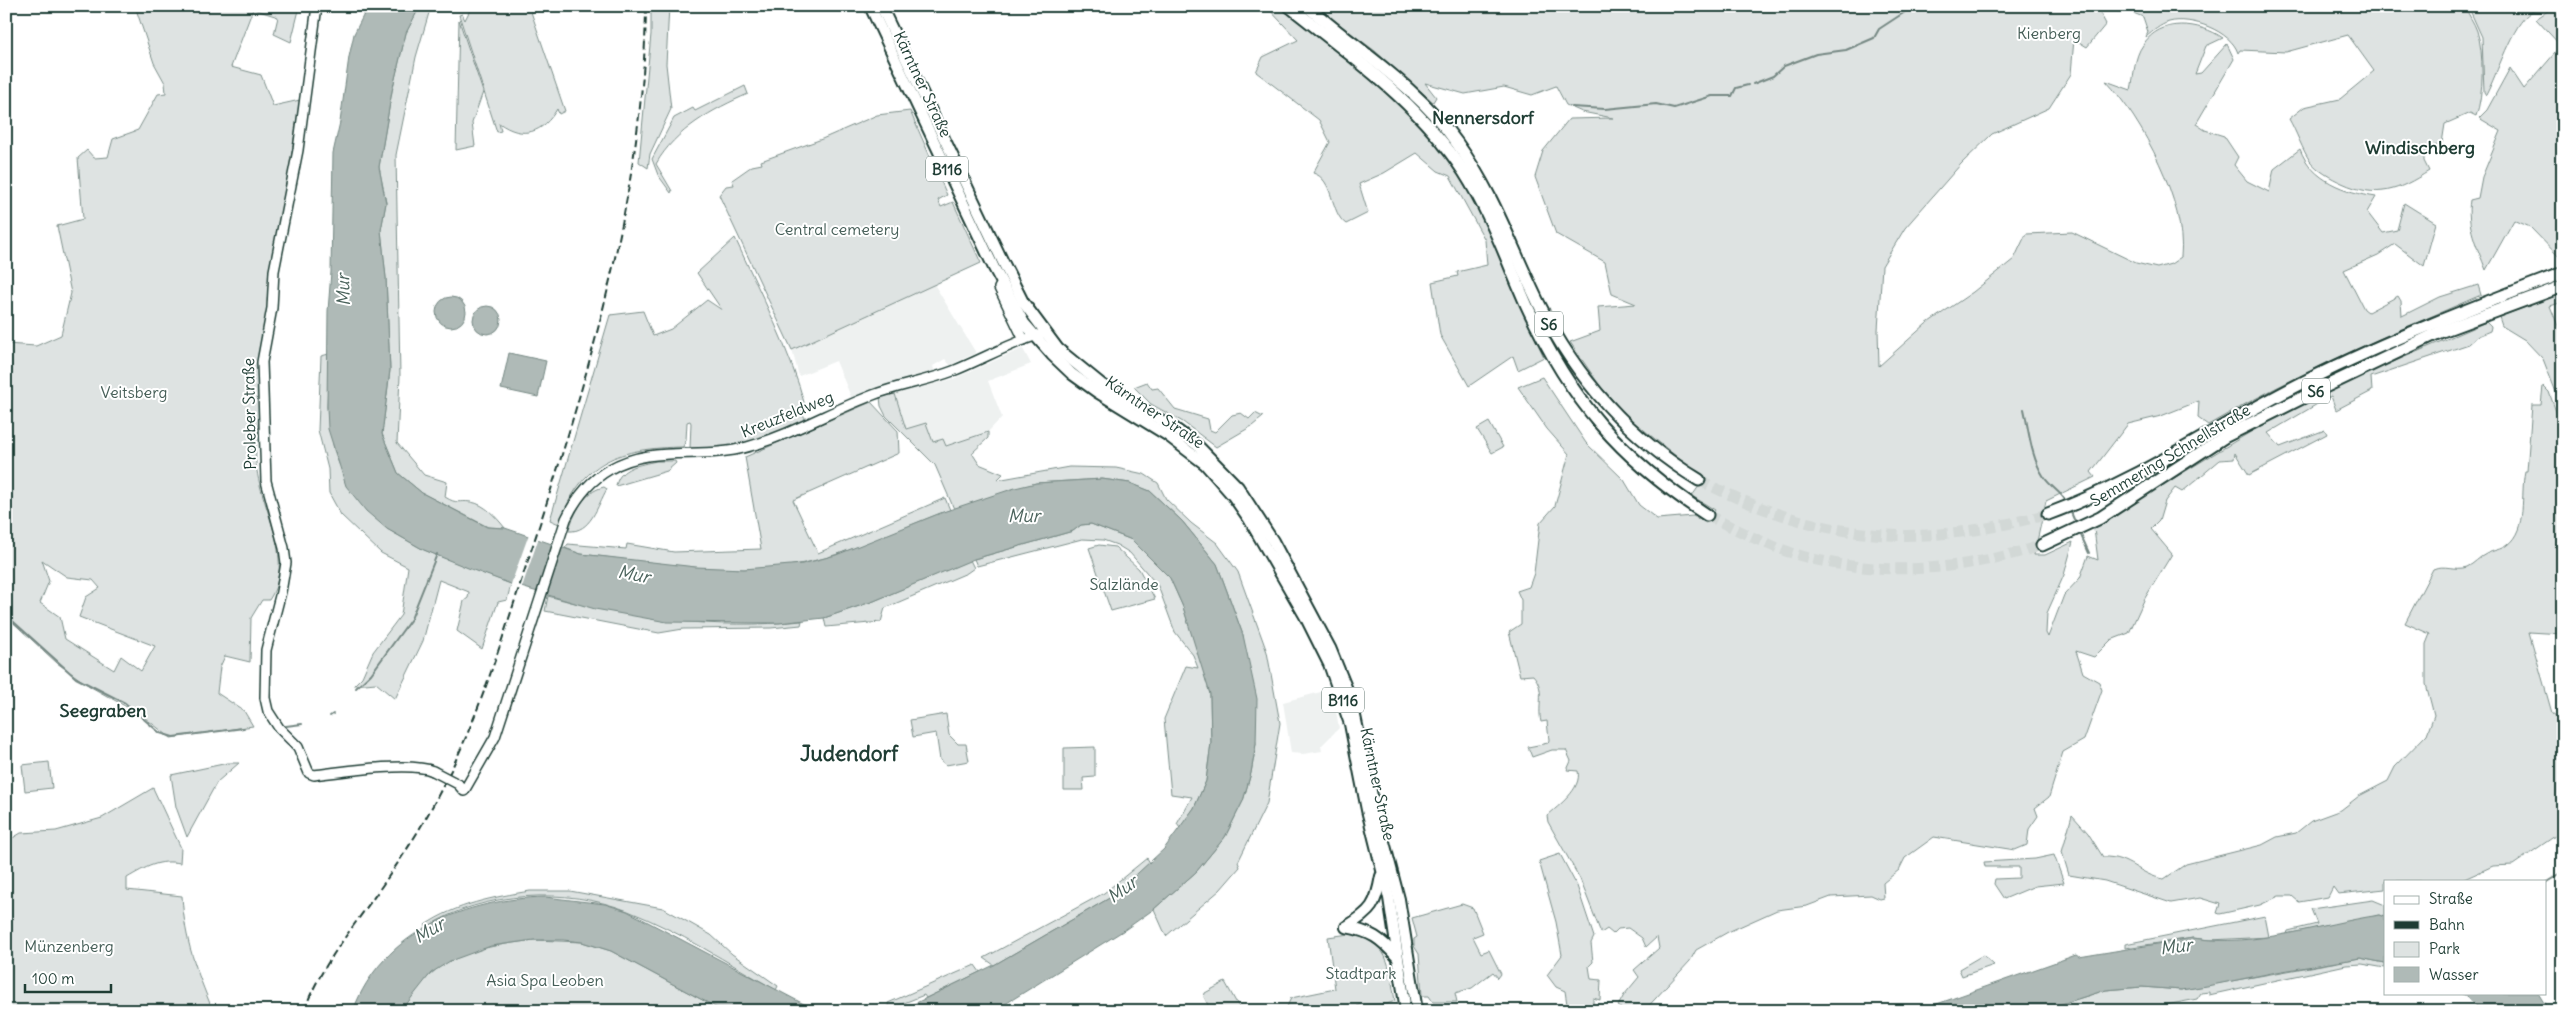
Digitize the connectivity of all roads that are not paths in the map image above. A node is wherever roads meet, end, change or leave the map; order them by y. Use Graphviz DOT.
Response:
graph roads {
  1 [pos="317,6"];
  2 [pos="870,6"];
  3 [pos="881,6"];
  4 [pos="1289,6"];
  5 [pos="1307,6"];
  6 [pos="1472,174"];
  7 [pos="2563,273"];
  8 [pos="2563,286"];
  9 [pos="1034,336"];
  10 [pos="1699,480"];
  11 [pos="2048,514"];
  12 [pos="1707,515"];
  13 [pos="2042,545"];
  14 [pos="461,787"];
  15 [pos="1383,870"];
  16 [pos="1398,958"];
  17 [pos="1406,1011"];
  18 [pos="1417,1011"];
  1 -- 14 [label="main road, Proleber Straße, bridge"];
  2 -- 9 [label="main road, Kärntner Straße / B116"];
  3 -- 9 [label="main road, Kärntner Straße / B116"];
  4 -- 6 [label="highway, S6"];
  5 -- 6 [label="highway, S6"];
  6 -- 10 [label="highway, S6"];
  6 -- 12 [label="highway, S6"];
  7 -- 11 [label="highway, Semmering Schnellstraße / S6"];
  8 -- 13 [label="highway, Semmering Schnellstraße / S6"];
  9 -- 14 [label="main road, Kreuzfeldweg"];
  9 -- 15 [label="main road, Kärntner Straße / B116"];
  9 -- 18 [label="main road, Kärntner Straße / B116"];
  15 -- 16 [label="main road, Kärntner Straße / B116"];
  15 -- 16 [label="main road"];
  16 -- 17 [label="main road, Kärntner Straße / B116"];
}
